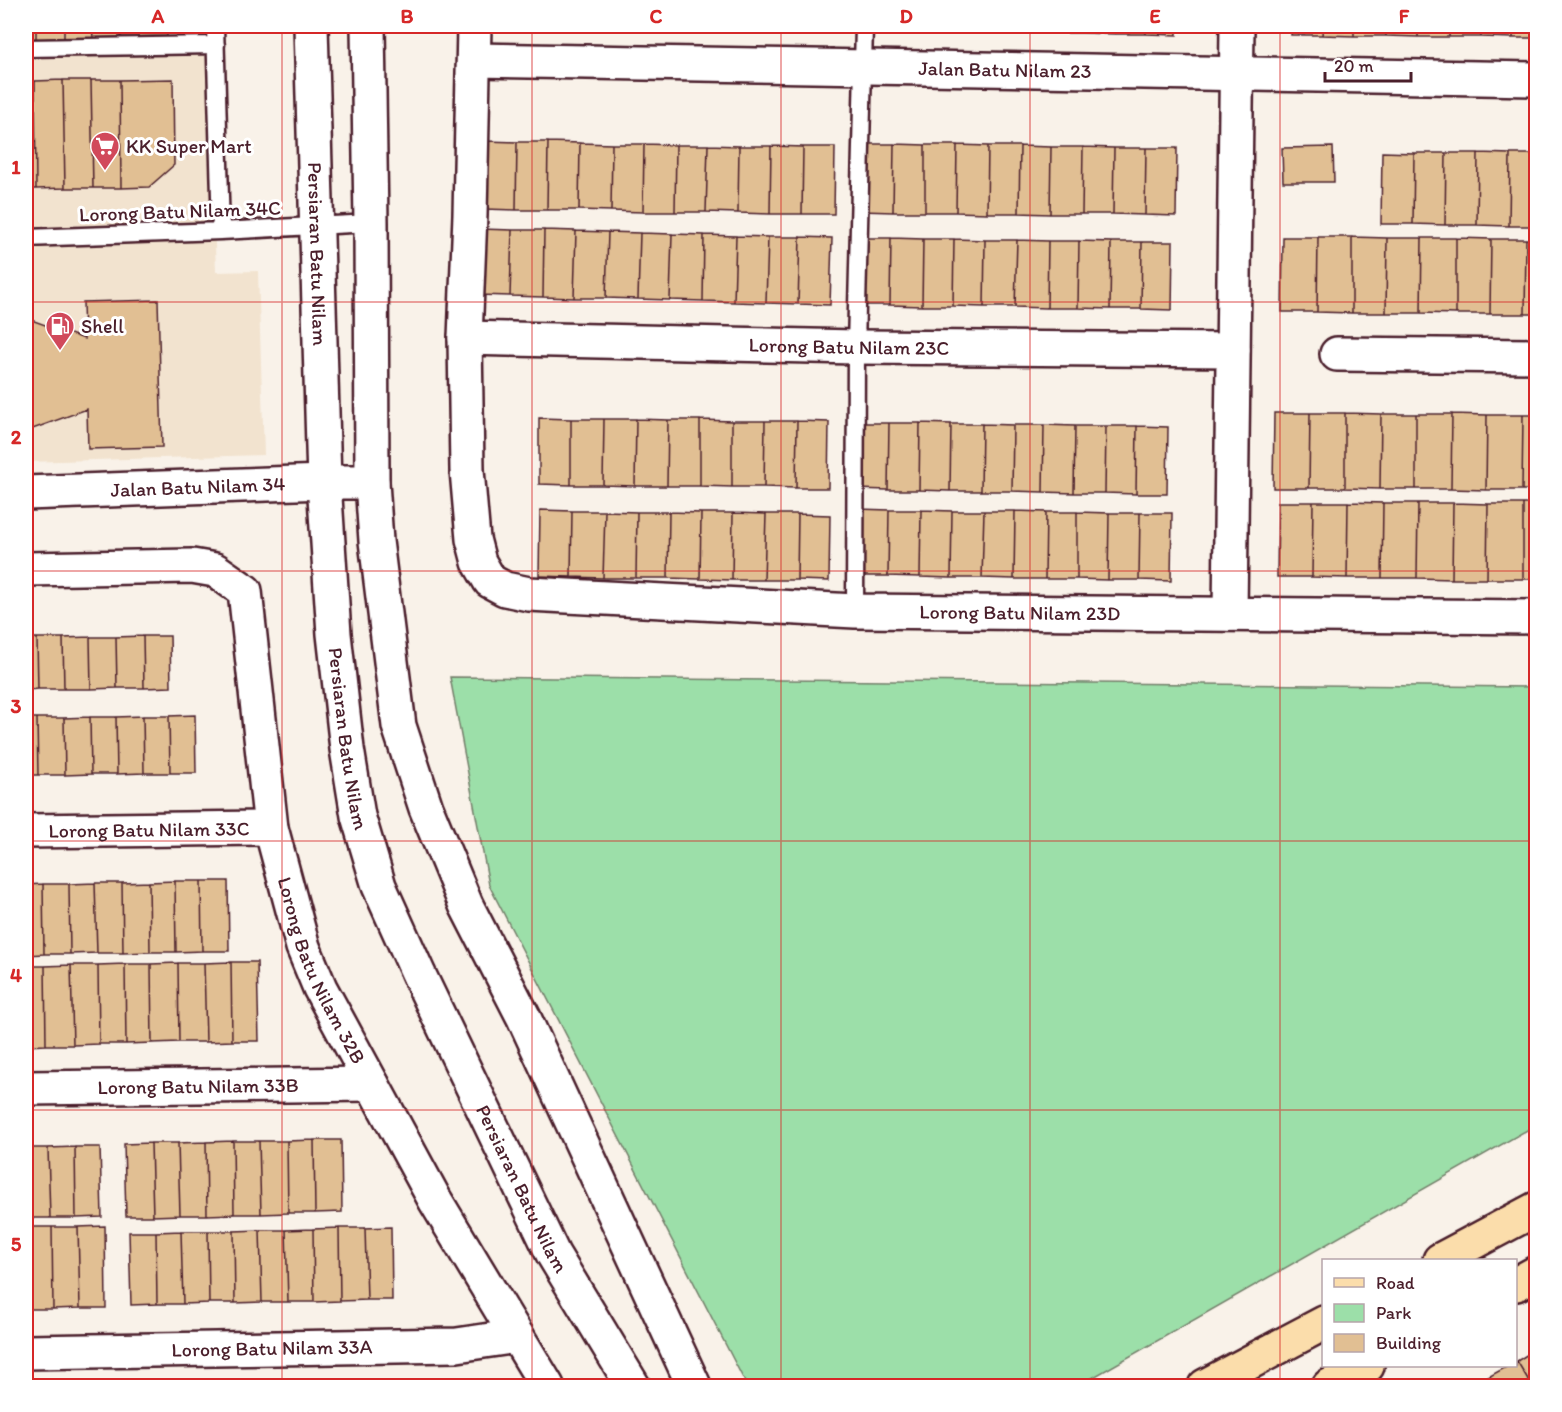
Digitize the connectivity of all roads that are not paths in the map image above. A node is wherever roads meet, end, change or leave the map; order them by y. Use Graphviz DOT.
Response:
graph roads {
  1 [pos="215,26"];
  2 [pos="311,26"];
  3 [pos="368,26"];
  4 [pos="474,26"];
  5 [pos="864,26"];
  6 [pos="1237,26"];
  7 [pos="216,45"];
  8 [pos="26,48"];
  9 [pos="474,60"];
  10 [pos="863,67"];
  11 [pos="1236,74"];
  12 [pos="1536,79"];
  13 [pos="371,223"];
  14 [pos="318,225"];
  15 [pos="221,231"];
  16 [pos="26,238"];
  17 [pos="465,338"];
  18 [pos="856,347"];
  19 [pos="1233,350"];
  20 [pos="1337,354"];
  21 [pos="1536,356"];
  22 [pos="324,482"];
  23 [pos="372,482"];
  24 [pos="26,493"];
  25 [pos="26,569"];
  26 [pos="855,611"];
  27 [pos="1230,614"];
  28 [pos="1536,617"];
  29 [pos="271,828"];
  30 [pos="26,831"];
  31 [pos="372,1084"];
  32 [pos="26,1088"];
  33 [pos="1536,1209"];
  34 [pos="1442,1259"];
  35 [pos="1536,1273"];
  36 [pos="1517,1283"];
  37 [pos="1322,1324"];
  38 [pos="517,1336"];
  39 [pos="26,1352"];
  40 [pos="1363,1367"];
  41 [pos="547,1386"];
  42 [pos="633,1386"];
  43 [pos="694,1386"];
  44 [pos="1205,1386"];
  45 [pos="1329,1386"];
  1 -- 7 [label="lane"];
  2 -- 14 [label="street, Persiaran Batu Nilam"];
  3 -- 13 [label="street"];
  4 -- 9 [label="street"];
  5 -- 10 [label="lane"];
  6 -- 11 [label="street"];
  7 -- 8 [label="lane"];
  7 -- 15 [label="lane"];
  9 -- 10 [label="street, Jalan Batu Nilam 23"];
  9 -- 17 [label="street"];
  10 -- 11 [label="street, Jalan Batu Nilam 23"];
  10 -- 18 [label="lane"];
  11 -- 12 [label="street, Jalan Batu Nilam 23"];
  11 -- 19 [label="street"];
  13 -- 14 [label="lane, Lorong Batu Nilam 34C"];
  13 -- 23 [label="street"];
  14 -- 15 [label="lane, Lorong Batu Nilam 34C"];
  14 -- 22 [label="street, Persiaran Batu Nilam"];
  15 -- 16 [label="lane, Lorong Batu Nilam 34C"];
  17 -- 18 [label="street, Lorong Batu Nilam 23C"];
  17 -- 26 [label="street, Lorong Batu Nilam 23D"];
  18 -- 19 [label="street, Lorong Batu Nilam 23C"];
  18 -- 26 [label="lane"];
  19 -- 27 [label="street"];
  20 -- 21 [label="street"];
  22 -- 23 [label="street, Jalan Batu Nilam 34"];
  22 -- 24 [label="street, Jalan Batu Nilam 34"];
  22 -- 42 [label="street, Persiaran Batu Nilam"];
  23 -- 43 [label="street"];
  25 -- 29 [label="street, Lorong Batu Nilam 32B"];
  26 -- 27 [label="street, Lorong Batu Nilam 23D"];
  27 -- 28 [label="street, Lorong Batu Nilam 23D"];
  29 -- 30 [label="street, Lorong Batu Nilam 33C"];
  29 -- 31 [label="street, Lorong Batu Nilam 32B"];
  31 -- 32 [label="street, Lorong Batu Nilam 33B"];
  31 -- 38 [label="street, Lorong Batu Nilam 32B"];
  33 -- 34 [label="main road"];
  35 -- 36 [label="main road"];
  37 -- 44 [label="main road"];
  38 -- 39 [label="street, Lorong Batu Nilam 33A"];
  38 -- 41 [label="street, Lorong Batu Nilam 32B"];
  40 -- 45 [label="main road"];
}
